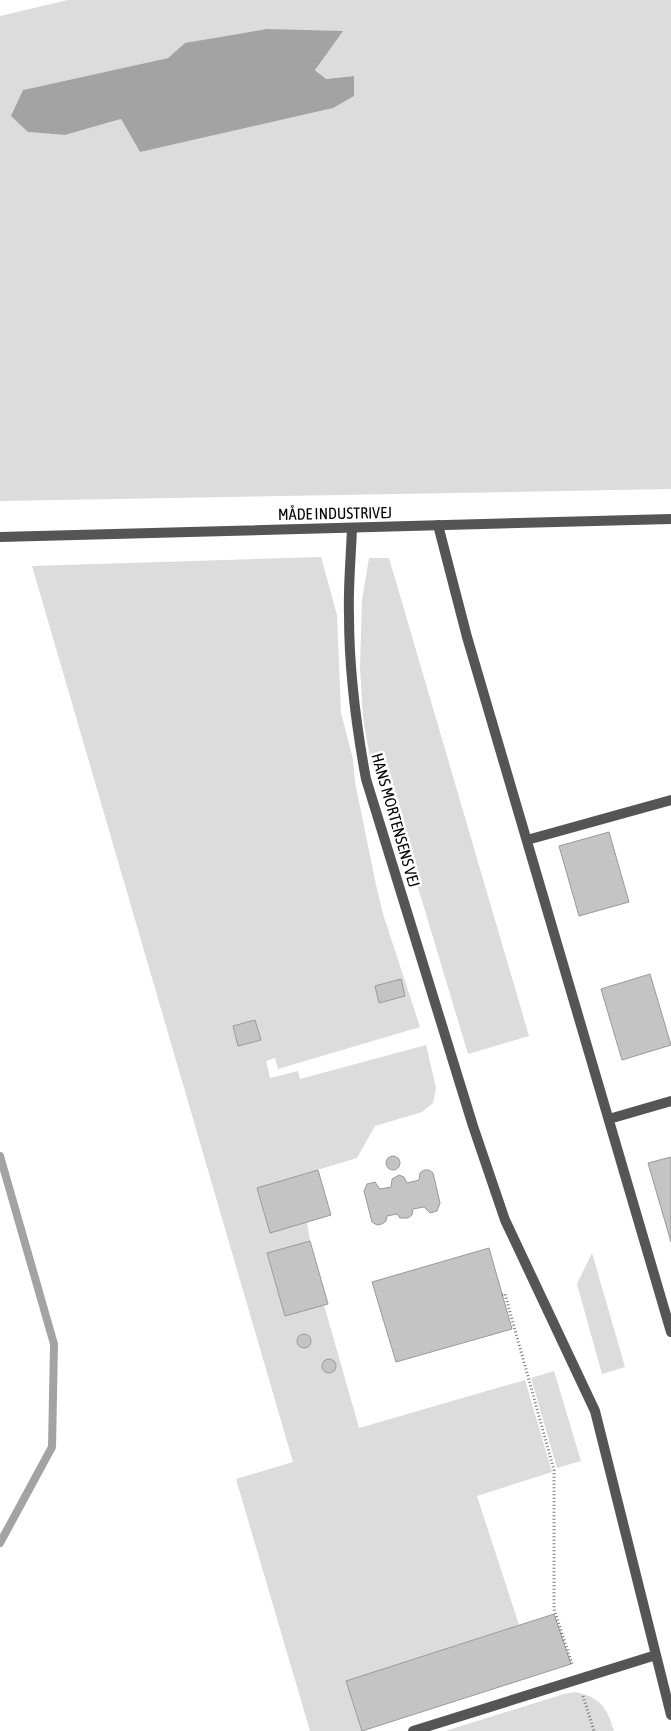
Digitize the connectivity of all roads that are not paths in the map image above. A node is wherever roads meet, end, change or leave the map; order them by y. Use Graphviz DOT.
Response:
graph roads {
  1 [pos="671,519"];
  2 [pos="438,525"];
  3 [pos="352,528"];
  4 [pos="0,537"];
  5 [pos="671,800"];
  6 [pos="527,840"];
  7 [pos="671,1101"];
  8 [pos="609,1119"];
  9 [pos="671,1332"];
  10 [pos="656,1655"];
  11 [pos="671,1715"];
  12 [pos="413,1731"];
  1 -- 2 [label="street, MÅDE INDUSTRIVEJ"];
  2 -- 3 [label="street, MÅDE INDUSTRIVEJ"];
  2 -- 6 [label="street"];
  3 -- 4 [label="street, MÅDE INDUSTRIVEJ"];
  3 -- 10 [label="street, HANS MORTENSENS VEJ"];
  5 -- 6 [label="street"];
  6 -- 8 [label="street"];
  7 -- 8 [label="street"];
  8 -- 9 [label="street"];
  10 -- 11 [label="street, HANS MORTENSENS VEJ"];
  10 -- 12 [label="street"];
}
